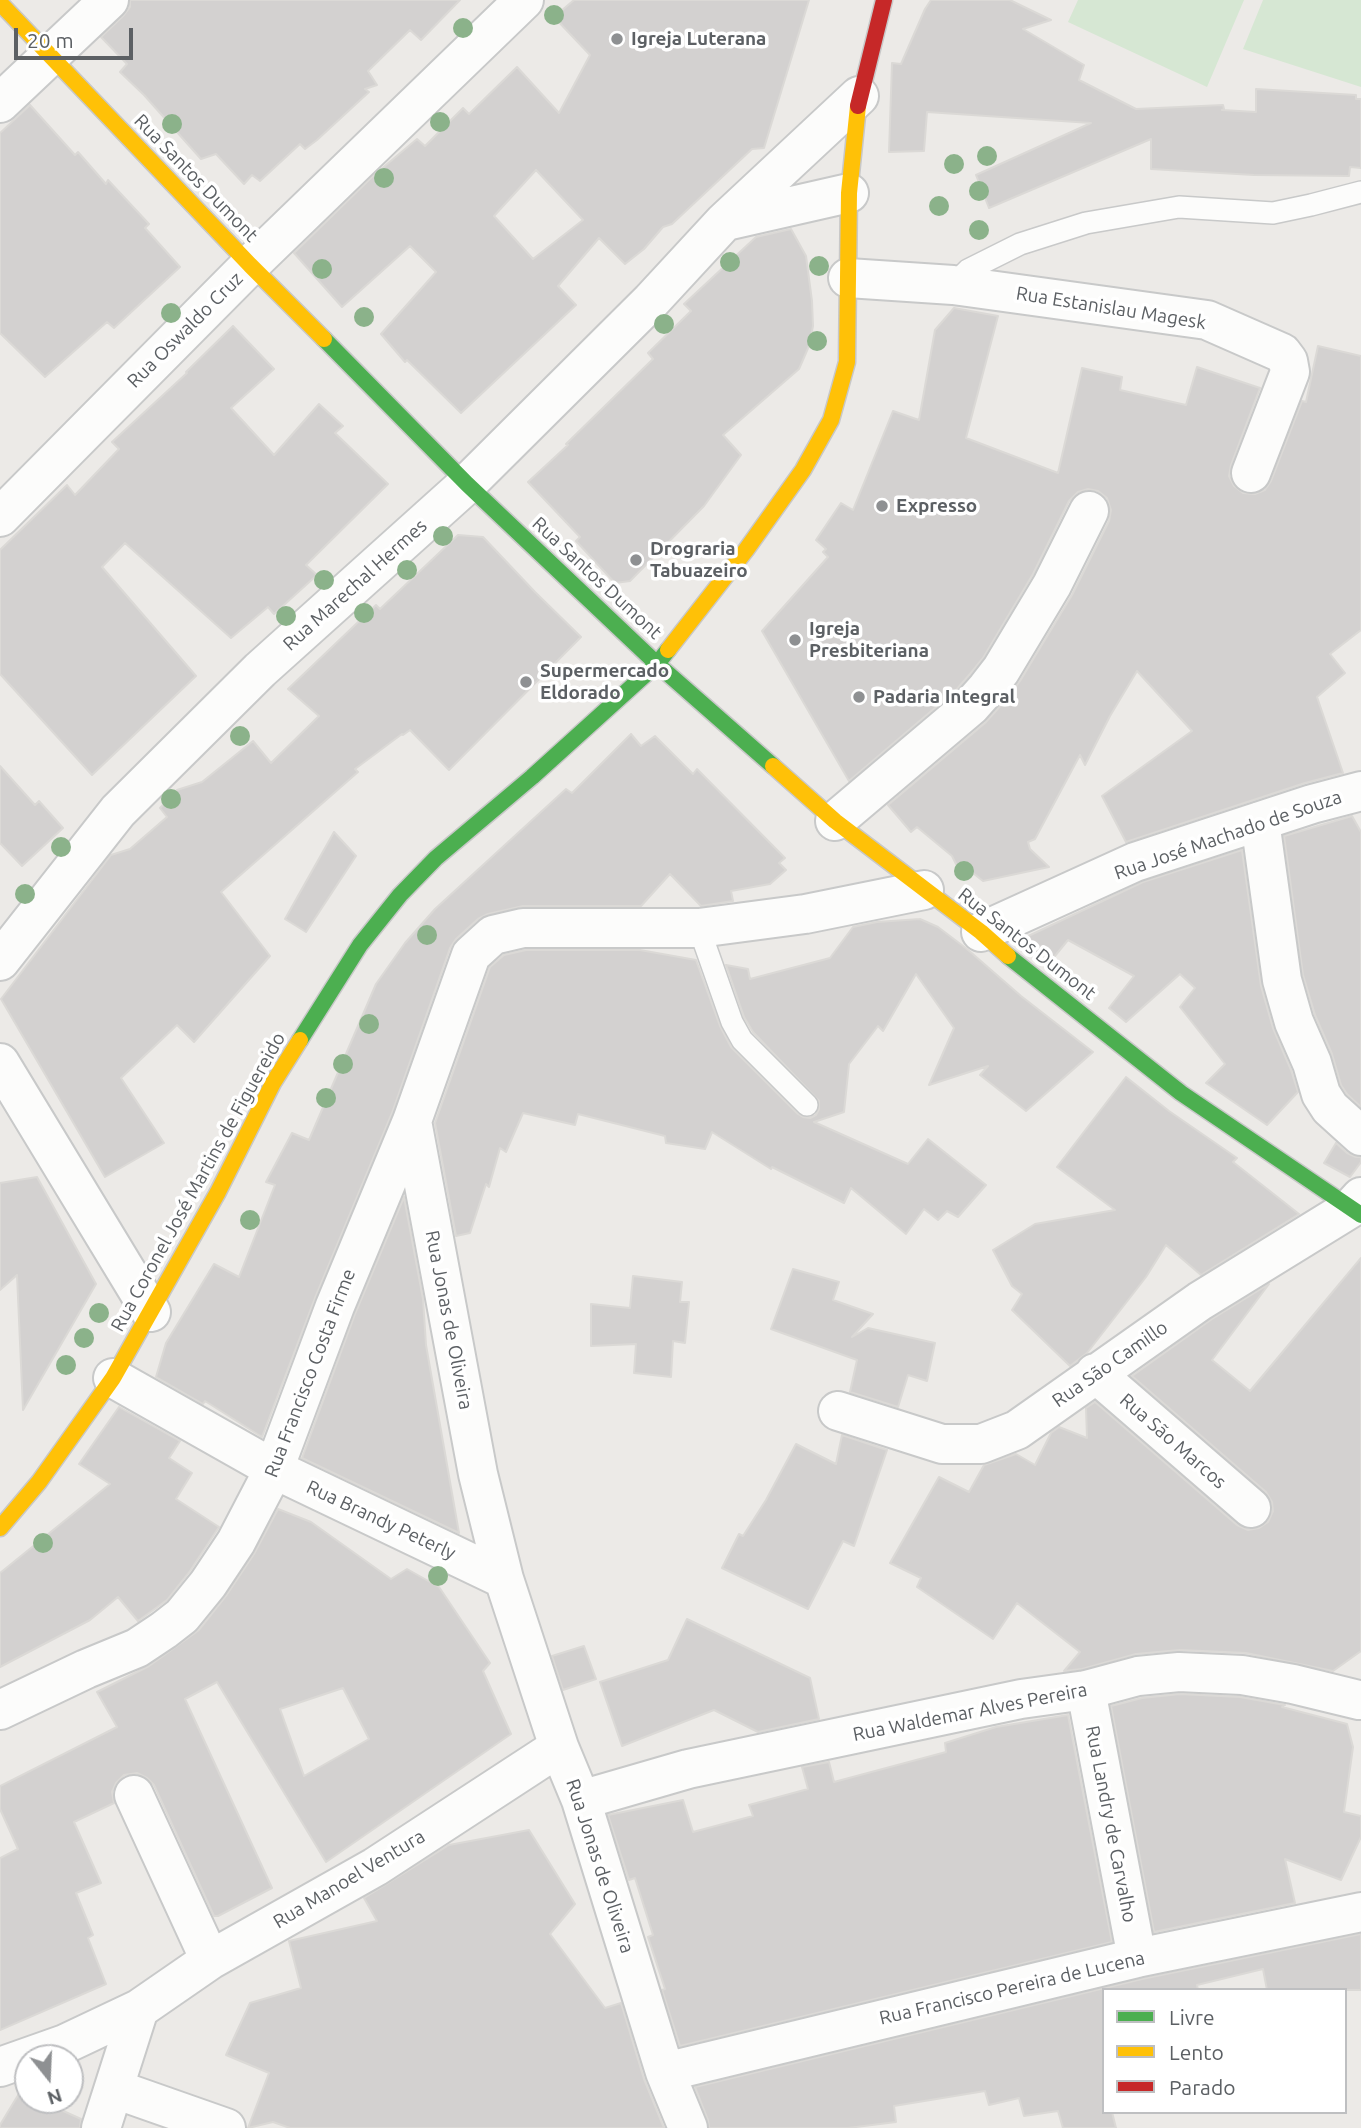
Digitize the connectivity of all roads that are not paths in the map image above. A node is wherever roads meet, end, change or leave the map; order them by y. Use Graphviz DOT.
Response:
graph roads {
  1 [pos="109,0"];
  2 [pos="524,0"];
  3 [pos="884,0"];
  4 [pos="0,3"];
  5 [pos="50,56"];
  6 [pos="859,96"];
  7 [pos="0,103"];
  8 [pos="1361,192"];
  9 [pos="849,193"];
  10 [pos="724,222"];
  11 [pos="250,265"];
  12 [pos="848,278"];
  13 [pos="953,285"];
  14 [pos="1251,473"];
  15 [pos="467,484"];
  16 [pos="1089,511"];
  17 [pos="0,517"];
  18 [pos="657,664"];
  19 [pos="1358,800"];
  20 [pos="835,821"];
  21 [pos="1260,821"];
  22 [pos="924,890"];
  23 [pos="699,928"];
  24 [pos="981,932"];
  25 [pos="0,961"];
  26 [pos="0,1063"];
  27 [pos="807,1105"];
  28 [pos="412,1121"];
  29 [pos="1361,1136"];
  30 [pos="1358,1207"];
  31 [pos="151,1312"];
  32 [pos="1095,1373"];
  33 [pos="113,1378"];
  34 [pos="838,1411"];
  35 [pos="274,1469"];
  36 [pos="1251,1508"];
  37 [pos="0,1528"];
  38 [pos="504,1579"];
  39 [pos="1086,1690"];
  40 [pos="1360,1701"];
  41 [pos="0,1710"];
  42 [pos="559,1747"];
  43 [pos="134,1795"];
  44 [pos="581,1800"];
  45 [pos="1361,1912"];
  46 [pos="1136,1958"];
  47 [pos="210,1960"];
  48 [pos="139,2009"];
  49 [pos="0,2067"];
  50 [pos="665,2072"];
  51 [pos="115,2089"];
  52 [pos="101,2128"];
  53 [pos="226,2128"];
  54 [pos="688,2128"];
  1 -- 5 [label="street"];
  2 -- 11 [label="street, Rua Oswaldo Cruz"];
  3 -- 6 [label="street"];
  4 -- 5 [label="street, Rua Santos Dumont"];
  5 -- 7 [label="street"];
  5 -- 11 [label="street, Rua Santos Dumont"];
  6 -- 9 [label="street"];
  6 -- 10 [label="street, Rua Marechal Hermes"];
  8 -- 13 [label="lane"];
  9 -- 10 [label="street"];
  9 -- 12 [label="street"];
  10 -- 15 [label="street, Rua Marechal Hermes"];
  11 -- 15 [label="street, Rua Santos Dumont"];
  11 -- 17 [label="street, Rua Oswaldo Cruz"];
  12 -- 13 [label="street, Rua Estanislau Magesk"];
  12 -- 18 [label="street, Rua Coronel José Martins de Figuereido"];
  13 -- 14 [label="street, Rua Estanislau Magesk"];
  15 -- 18 [label="street, Rua Santos Dumont"];
  15 -- 25 [label="street, Rua Marechal Hermes"];
  16 -- 20 [label="street"];
  18 -- 20 [label="street, Rua Santos Dumont"];
  18 -- 31 [label="street, Rua Coronel José Martins de Figuereido"];
  19 -- 21 [label="street, Rua José Machado de Souza"];
  20 -- 22 [label="street, Rua Santos Dumont"];
  21 -- 24 [label="street, Rua José Machado de Souza"];
  21 -- 29 [label="street"];
  22 -- 23 [label="street"];
  22 -- 24 [label="street, Rua Santos Dumont"];
  23 -- 27 [label="lane"];
  23 -- 28 [label="street"];
  24 -- 30 [label="street, Rua Santos Dumont"];
  26 -- 31 [label="street"];
  28 -- 35 [label="street, Rua Francisco Costa Firme"];
  28 -- 38 [label="street, Rua Jonas de Oliveira"];
  30 -- 32 [label="street, Rua São Camillo"];
  31 -- 33 [label="street, Rua Coronel José Martins de Figuereido"];
  32 -- 34 [label="street, Rua São Camillo"];
  32 -- 36 [label="street, Rua São Marcos"];
  33 -- 35 [label="street, Rua Brandy Peterly"];
  33 -- 37 [label="street, Rua Coronel José Martins de Figuereido"];
  35 -- 38 [label="street, Rua Brandy Peterly"];
  35 -- 41 [label="street, Rua Francisco Costa Firme"];
  38 -- 42 [label="street, Rua Jonas de Oliveira"];
  39 -- 40 [label="street, Rua Waldemar Alves Pereira"];
  39 -- 44 [label="street, Rua Waldemar Alves Pereira"];
  39 -- 46 [label="street, Rua Landry de Carvalho"];
  42 -- 44 [label="street, Rua Jonas de Oliveira"];
  42 -- 47 [label="street, Rua Manoel Ventura"];
  43 -- 47 [label="street"];
  44 -- 50 [label="street, Rua Jonas de Oliveira"];
  45 -- 46 [label="street, Rua Francisco Pereira de Lucena"];
  46 -- 50 [label="street, Rua Francisco Pereira de Lucena"];
  47 -- 48 [label="street, Rua Manoel Ventura"];
  48 -- 49 [label="street, Rua Manoel Ventura"];
  48 -- 51 [label="street"];
  50 -- 54 [label="street, Rua Jonas de Oliveira"];
  51 -- 52 [label="street"];
  51 -- 53 [label="street"];
}
